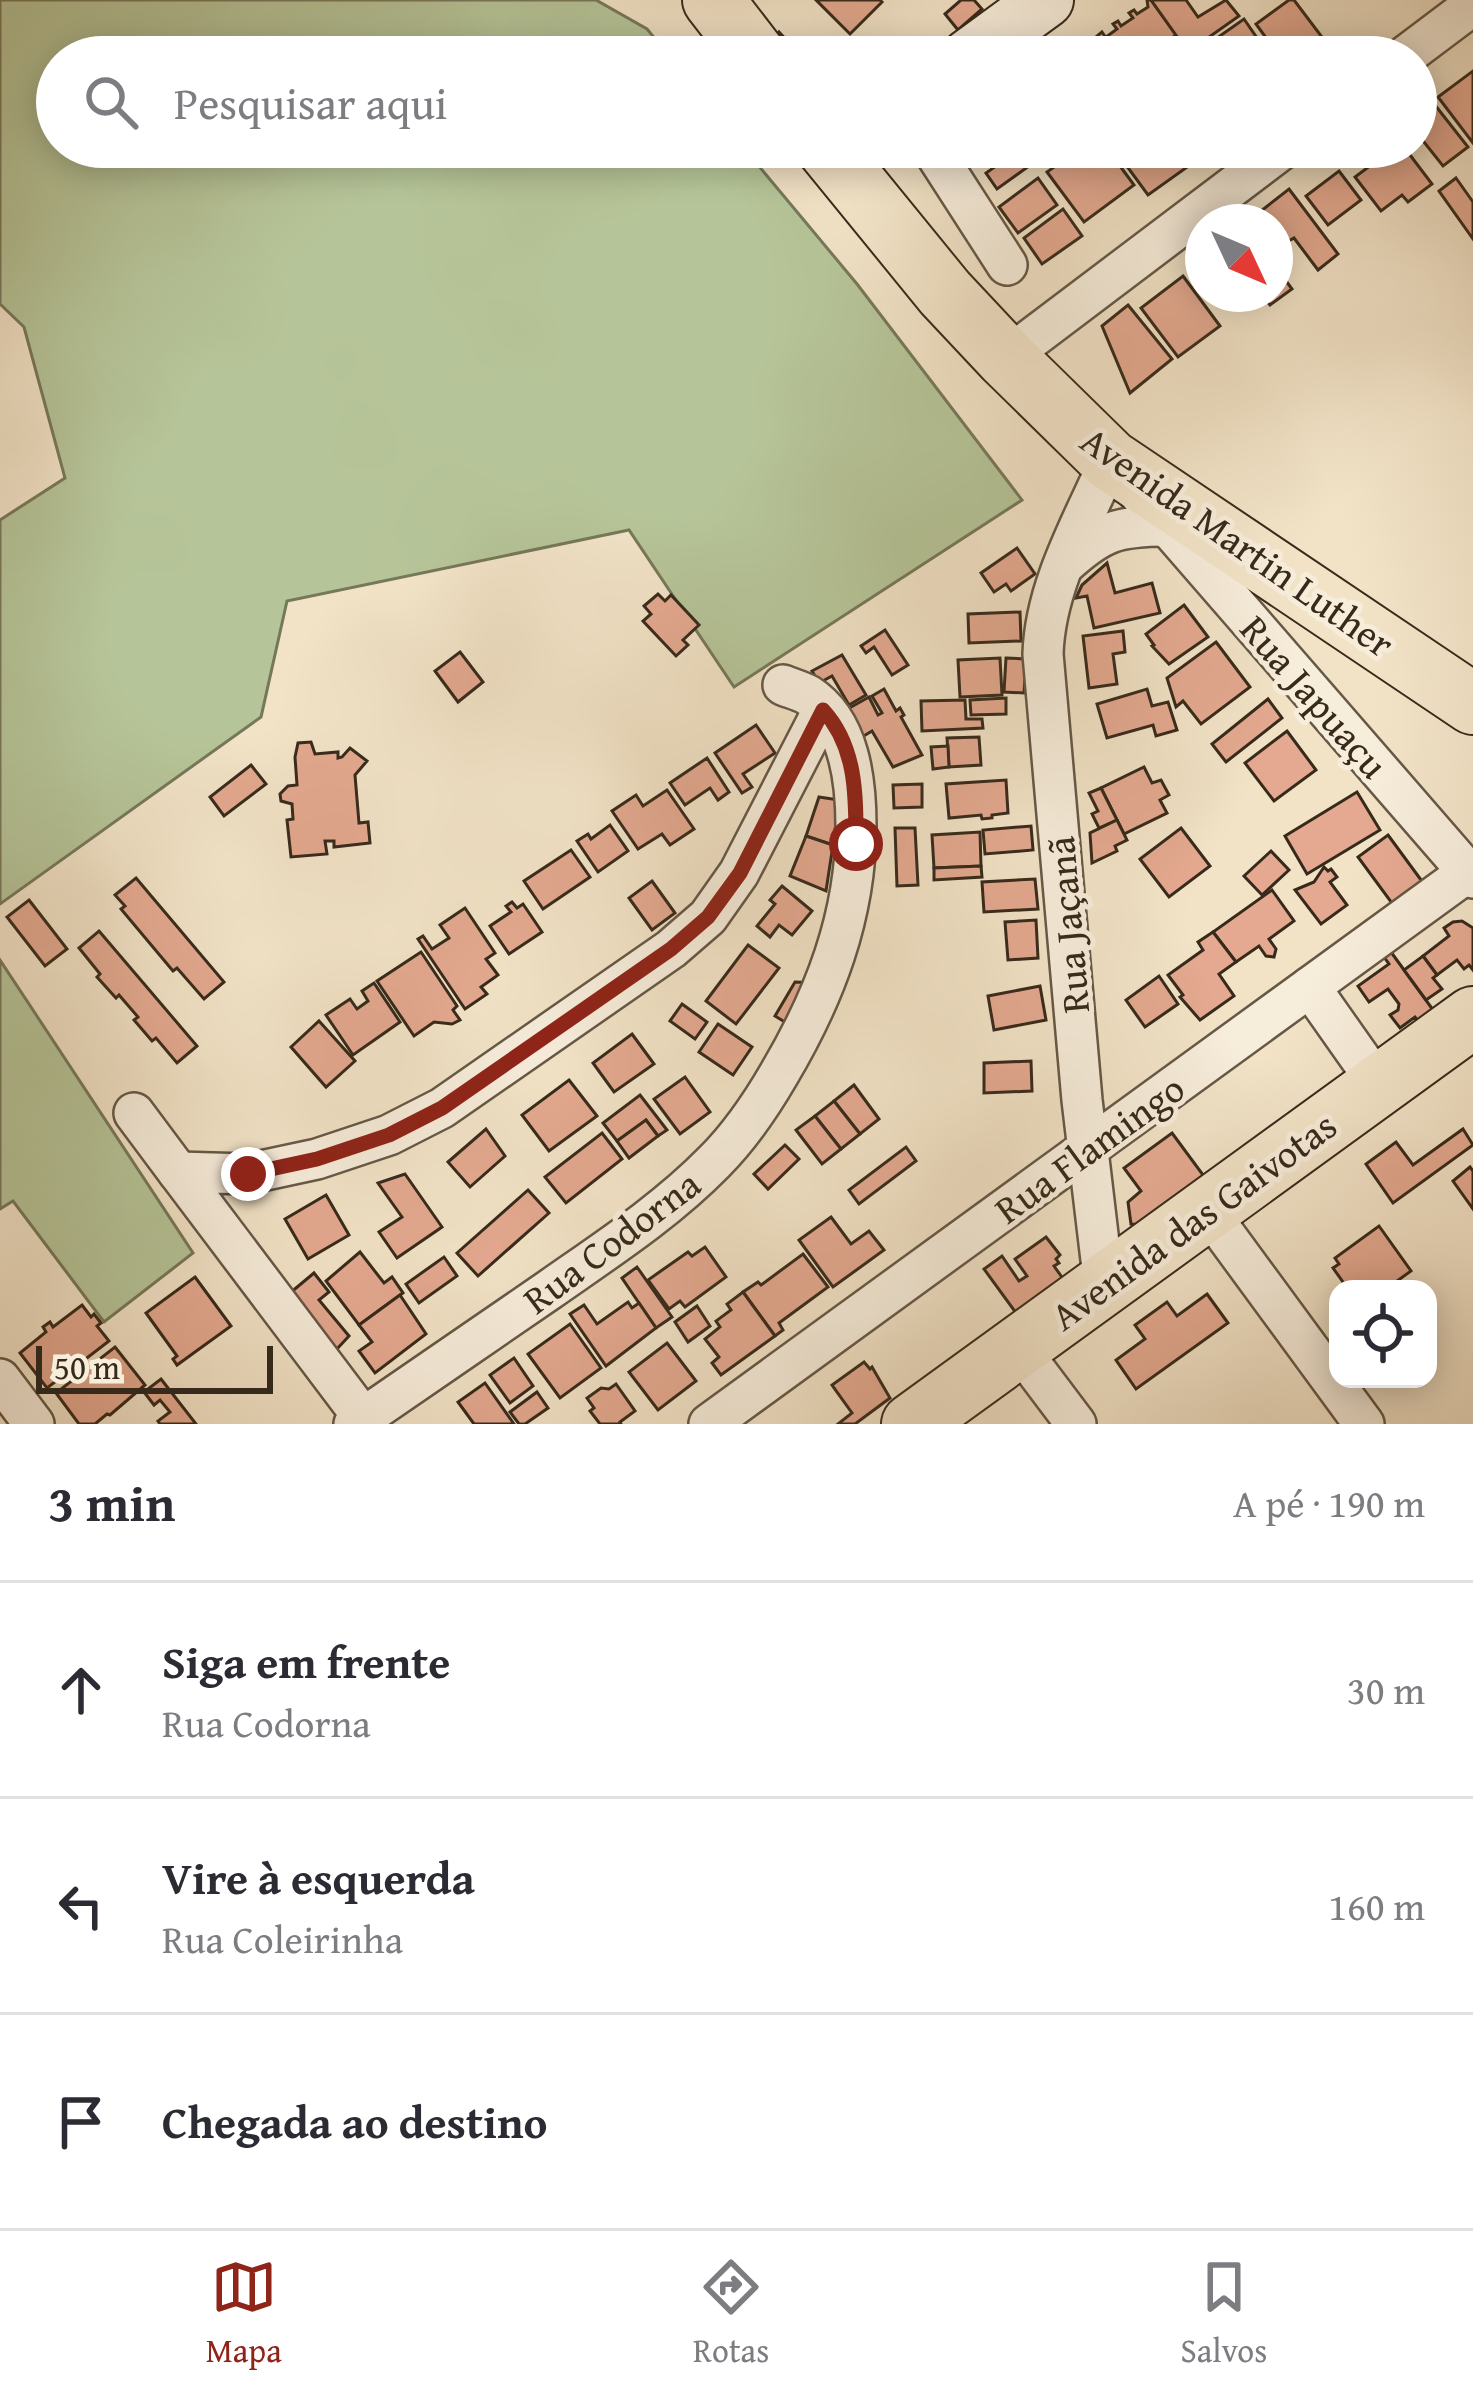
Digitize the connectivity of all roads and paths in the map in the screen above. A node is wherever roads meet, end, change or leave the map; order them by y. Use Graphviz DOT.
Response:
graph roads {
  1 [pos="713,0"];
  2 [pos="1046,0"];
  3 [pos="1473,5"];
  4 [pos="741,36"];
  5 [pos="997,36"];
  6 [pos="1432,36"];
  7 [pos="848,168"];
  8 [pos="945,168"];
  9 [pos="1257,168"];
  10 [pos="1007,265"];
  11 [pos="1006,358"];
  12 [pos="1110,460"];
  13 [pos="1166,526"];
  14 [pos="1063,567"];
  15 [pos="783,685"];
  16 [pos="1473,704"];
  17 [pos="823,710"];
  18 [pos="1470,875"];
  19 [pos="1310,987"];
  20 [pos="1467,1034"];
  21 [pos="1379,1085"];
  22 [pos="134,1113"];
  23 [pos="1088,1148"];
  24 [pos="178,1172"];
  25 [pos="1207,1210"];
  26 [pos="1104,1285"];
  27 [pos="1018,1347"];
  28 [pos="0,1379"];
  29 [pos="362,1422"];
  30 [pos="34,1424"];
  31 [pos="709,1424"];
  32 [pos="912,1424"];
  33 [pos="1076,1424"];
  34 [pos="1364,1424"];
  1 -- 4 [label="main road"];
  2 -- 5 [label="street"];
  3 -- 6 [label="street"];
  7 -- 11 [label="main road, Avenida Martin Luther"];
  8 -- 10 [label="street"];
  9 -- 11 [label="street"];
  11 -- 12 [label="main road, Avenida Martin Luther"];
  12 -- 13 [label="street, Rua Japuaçu"];
  12 -- 14 [label="street, Rua Jaçanã"];
  12 -- 16 [label="main road, Avenida Martin Luther"];
  13 -- 14 [label="street"];
  13 -- 18 [label="street, Rua Japuaçu"];
  14 -- 23 [label="street, Rua Jaçanã"];
  15 -- 17 [label="street"];
  17 -- 24 [label="street"];
  17 -- 29 [label="street, Rua Codorna"];
  18 -- 19 [label="street, Rua Flamingo"];
  19 -- 21 [label="street"];
  19 -- 23 [label="street, Rua Flamingo"];
  20 -- 21 [label="main road, Avenida das Gaivotas"];
  21 -- 25 [label="main road, Avenida das Gaivotas"];
  22 -- 24 [label="street"];
  23 -- 26 [label="street, Rua Jaçanã"];
  23 -- 31 [label="street, Rua Flamingo"];
  24 -- 29 [label="street"];
  25 -- 26 [label="main road, Avenida das Gaivotas"];
  25 -- 34 [label="street"];
  26 -- 27 [label="main road, Avenida das Gaivotas"];
  27 -- 32 [label="main road, Avenida das Gaivotas"];
  27 -- 33 [label="street"];
  28 -- 30 [label="street"];
}
